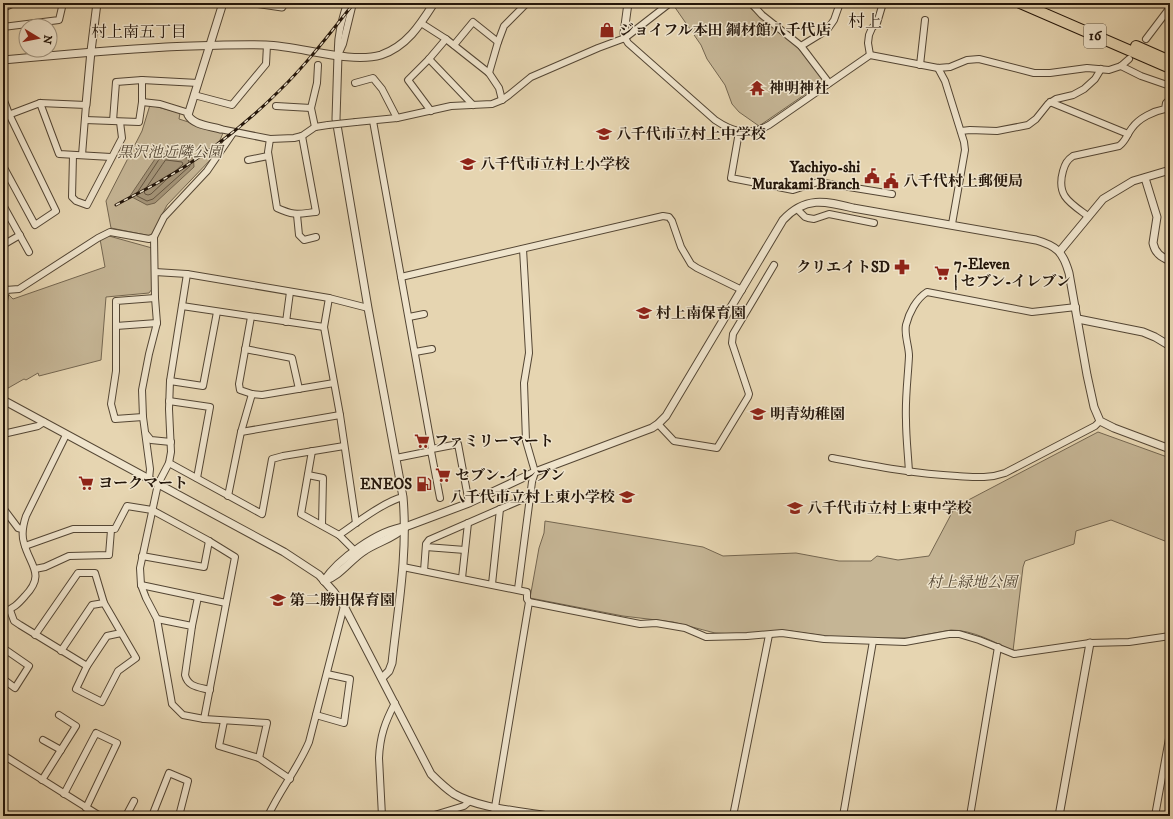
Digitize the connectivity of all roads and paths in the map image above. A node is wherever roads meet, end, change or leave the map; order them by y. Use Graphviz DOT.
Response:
graph roads {
  1 [pos="14,3"];
  2 [pos="62,3"];
  3 [pos="98,3"];
  4 [pos="223,3"];
  5 [pos="254,3"];
  6 [pos="284,3"];
  7 [pos="347,3"];
  8 [pos="353,3"];
  9 [pos="434,3"];
  10 [pos="527,3"];
  11 [pos="628,3"];
  12 [pos="670,3"];
  13 [pos="751,3"];
  14 [pos="840,3"];
  15 [pos="883,3"];
  16 [pos="1020,3"];
  17 [pos="1037,3"];
  18 [pos="1170,4"];
  19 [pos="3,8"];
  20 [pos="925,20"];
  21 [pos="421,23"];
  22 [pos="3,27"];
  23 [pos="625,38"];
  24 [pos="446,39"];
  25 [pos="1146,39"];
  26 [pos="498,42"];
  27 [pos="209,45"];
  28 [pos="267,45"];
  29 [pos="454,45"];
  30 [pos="801,46"];
  31 [pos="90,51"];
  32 [pos="338,55"];
  33 [pos="870,55"];
  34 [pos="429,59"];
  35 [pos="1128,59"];
  36 [pos="3,60"];
  37 [pos="1170,61"];
  38 [pos="920,64"];
  39 [pos="318,65"];
  40 [pos="1121,66"];
  41 [pos="938,68"];
  42 [pos="1170,68"];
  43 [pos="1100,69"];
  44 [pos="489,73"];
  45 [pos="142,80"];
  46 [pos="198,82"];
  47 [pos="355,83"];
  48 [pos="829,83"];
  49 [pos="1170,86"];
  50 [pos="194,95"];
  51 [pos="3,98"];
  52 [pos="1170,99"];
  53 [pos="502,100"];
  54 [pos="142,102"];
  55 [pos="1050,102"];
  56 [pos="40,103"];
  57 [pos="86,105"];
  58 [pos="473,105"];
  59 [pos="276,106"];
  60 [pos="312,108"];
  61 [pos="431,111"];
  62 [pos="189,112"];
  63 [pos="9,114"];
  64 [pos="3,117"];
  65 [pos="397,118"];
  66 [pos="85,120"];
  67 [pos="113,121"];
  68 [pos="373,121"];
  69 [pos="120,122"];
  70 [pos="315,127"];
  71 [pos="220,129"];
  72 [pos="960,131"];
  73 [pos="740,132"];
  74 [pos="234,133"];
  75 [pos="1128,134"];
  76 [pos="302,136"];
  77 [pos="270,139"];
  78 [pos="73,155"];
  79 [pos="82,155"];
  80 [pos="268,156"];
  81 [pos="111,158"];
  82 [pos="248,160"];
  83 [pos="3,166"];
  84 [pos="1170,170"];
  85 [pos="1145,178"];
  86 [pos="892,194"];
  87 [pos="3,204"];
  88 [pos="797,209"];
  89 [pos="297,214"];
  90 [pos="1088,216"];
  91 [pos="874,222"];
  92 [pos="952,224"];
  93 [pos="20,235"];
  94 [pos="154,237"];
  95 [pos="316,237"];
  96 [pos="3,245"];
  97 [pos="523,249"];
  98 [pos="1060,251"];
  99 [pos="29,252"];
  100 [pos="1170,261"];
  101 [pos="774,265"];
  102 [pos="155,272"];
  103 [pos="187,274"];
  104 [pos="401,276"];
  105 [pos="4,287"];
  106 [pos="742,290"];
  107 [pos="290,292"];
  108 [pos="155,298"];
  109 [pos="329,298"];
  110 [pos="3,306"];
  111 [pos="182,306"];
  112 [pos="368,308"];
  113 [pos="1076,308"];
  114 [pos="217,312"];
  115 [pos="424,314"];
  116 [pos="251,317"];
  117 [pos="408,317"];
  118 [pos="1078,319"];
  119 [pos="286,322"];
  120 [pos="157,323"];
  121 [pos="116,326"];
  122 [pos="324,327"];
  123 [pos="1170,346"];
  124 [pos="246,349"];
  125 [pos="432,349"];
  126 [pos="415,352"];
  127 [pos="170,381"];
  128 [pos="334,383"];
  129 [pos="299,389"];
  130 [pos="252,394"];
  131 [pos="3,400"];
  132 [pos="169,401"];
  133 [pos="340,415"];
  134 [pos="143,417"];
  135 [pos="1100,421"];
  136 [pos="44,422"];
  137 [pos="658,424"];
  138 [pos="242,432"];
  139 [pos="3,434"];
  140 [pos="146,434"];
  141 [pos="66,435"];
  142 [pos="171,442"];
  143 [pos="344,446"];
  144 [pos="436,448"];
  145 [pos="1170,449"];
  146 [pos="312,451"];
  147 [pos="396,458"];
  148 [pos="832,458"];
  149 [pos="433,460"];
  150 [pos="169,463"];
  151 [pos="535,472"];
  152 [pos="909,472"];
  153 [pos="308,474"];
  154 [pos="197,478"];
  155 [pos="149,479"];
  156 [pos="158,484"];
  157 [pos="228,496"];
  158 [pos="530,496"];
  159 [pos="403,497"];
  160 [pos="440,498"];
  161 [pos="469,502"];
  162 [pos="3,508"];
  163 [pos="500,509"];
  164 [pos="152,510"];
  165 [pos="356,523"];
  166 [pos="468,523"];
  167 [pos="322,525"];
  168 [pos="405,528"];
  169 [pos="22,529"];
  170 [pos="111,530"];
  171 [pos="339,535"];
  172 [pos="209,541"];
  173 [pos="25,546"];
  174 [pos="426,547"];
  175 [pos="354,550"];
  176 [pos="465,550"];
  177 [pos="142,556"];
  178 [pos="403,567"];
  179 [pos="36,569"];
  180 [pos="424,571"];
  181 [pos="462,578"];
  182 [pos="324,581"];
  183 [pos="492,584"];
  184 [pos="141,585"];
  185 [pos="518,589"];
  186 [pos="198,596"];
  187 [pos="226,602"];
  188 [pos="529,602"];
  189 [pos="104,603"];
  190 [pos="344,606"];
  191 [pos="10,610"];
  192 [pos="3,612"];
  193 [pos="157,619"];
  194 [pos="192,626"];
  195 [pos="121,633"];
  196 [pos="36,635"];
  197 [pos="769,635"];
  198 [pos="1170,636"];
  199 [pos="873,641"];
  200 [pos="1090,643"];
  201 [pos="998,647"];
  202 [pos="3,648"];
  203 [pos="62,651"];
  204 [pos="87,666"];
  205 [pos="327,674"];
  206 [pos="382,678"];
  207 [pos="3,679"];
  208 [pos="210,690"];
  209 [pos="395,703"];
  210 [pos="59,715"];
  211 [pos="316,715"];
  212 [pos="204,719"];
  213 [pos="224,721"];
  214 [pos="1170,733"];
  215 [pos="43,740"];
  216 [pos="61,750"];
  217 [pos="3,755"];
  218 [pos="258,758"];
  219 [pos="290,779"];
  220 [pos="42,780"];
  221 [pos="64,794"];
  222 [pos="134,801"];
  223 [pos="470,801"];
  224 [pos="495,806"];
  225 [pos="86,808"];
  226 [pos="97,815"];
  227 [pos="126,816"];
  228 [pos="152,816"];
  229 [pos="179,816"];
  230 [pos="268,816"];
  231 [pos="382,816"];
  232 [pos="431,816"];
  233 [pos="494,816"];
  234 [pos="546,816"];
  235 [pos="733,816"];
  236 [pos="842,816"];
  237 [pos="970,816"];
  238 [pos="1059,816"];
  239 [pos="1155,816"];
  1 -- 19 [label="street"];
  2 -- 22 [label="street"];
  3 -- 31 [label="street"];
  4 -- 27 [label="street"];
  5 -- 6 [label="street"];
  7 -- 32 [label="street"];
  8 -- 32 [label="street"];
  9 -- 21 [label="street"];
  10 -- 26 [label="street"];
  11 -- 23 [label="street"];
  12 -- 23 [label="street"];
  13 -- 30 [label="street"];
  14 -- 30 [label="street"];
  15 -- 33 [label="street"];
  16 -- 42 [label="highway, 16"];
  17 -- 37 [label="highway, 16"];
  18 -- 25 [label="street"];
  20 -- 38 [label="street"];
  21 -- 24 [label="street"];
  21 -- 32 [label="street"];
  23 -- 53 [label="street"];
  23 -- 73 [label="street"];
  24 -- 29 [label="street"];
  24 -- 34 [label="street"];
  26 -- 29 [label="street"];
  26 -- 44 [label="street"];
  27 -- 28 [label="street"];
  27 -- 31 [label="street"];
  27 -- 46 [label="street"];
  28 -- 32 [label="street"];
  28 -- 50 [label="street"];
  29 -- 44 [label="street"];
  30 -- 48 [label="street"];
  31 -- 36 [label="street"];
  31 -- 57 [label="street"];
  32 -- 112 [label="street"];
  33 -- 38 [label="street"];
  33 -- 48 [label="street"];
  34 -- 58 [label="street"];
  34 -- 61 [label="street"];
  35 -- 40 [label="street"];
  38 -- 41 [label="street"];
  39 -- 60 [label="street"];
  40 -- 43 [label="street"];
  40 -- 49 [label="street"];
  41 -- 43 [label="street"];
  41 -- 72 [label="street"];
  43 -- 55 [label="street"];
  44 -- 53 [label="street"];
  45 -- 46 [label="street"];
  45 -- 54 [label="street"];
  45 -- 67 [label="street"];
  46 -- 50 [label="street"];
  47 -- 65 [label="street"];
  48 -- 73 [label="street"];
  50 -- 62 [label="street"];
  51 -- 63 [label="street"];
  52 -- 75 [label="street"];
  53 -- 58 [label="street"];
  54 -- 62 [label="street"];
  54 -- 69 [label="street"];
  55 -- 72 [label="street"];
  55 -- 75 [label="street"];
  56 -- 57 [label="street"];
  56 -- 63 [label="street"];
  56 -- 78 [label="street"];
  57 -- 66 [label="street"];
  58 -- 61 [label="street"];
  59 -- 60 [label="street"];
  60 -- 70 [label="street"];
  61 -- 65 [label="street"];
  62 -- 71 [label="street"];
  63 -- 64 [label="street"];
  63 -- 83 [label="street"];
  65 -- 68 [label="street"];
  66 -- 67 [label="street"];
  66 -- 79 [label="street"];
  67 -- 69 [label="street"];
  68 -- 70 [label="street, bridge"];
  68 -- 104 [label="street"];
  69 -- 81 [label="street"];
  70 -- 76 [label="street"];
  71 -- 74 [label="street"];
  72 -- 92 [label="street"];
  73 -- 86 [label="street"];
  74 -- 77 [label="street"];
  74 -- 94 [label="street"];
  75 -- 90 [label="street"];
  76 -- 77 [label="street"];
  76 -- 89 [label="street"];
  77 -- 80 [label="street"];
  78 -- 79 [label="street"];
  78 -- 81 [label="street"];
  79 -- 81 [label="street"];
  80 -- 82 [label="street"];
  80 -- 89 [label="street"];
  84 -- 85 [label="street"];
  85 -- 90 [label="street"];
  85 -- 100 [label="street"];
  87 -- 93 [label="street"];
  88 -- 91 [label="street"];
  88 -- 92 [label="street"];
  88 -- 106 [label="street"];
  89 -- 95 [label="street"];
  90 -- 98 [label="street"];
  92 -- 98 [label="street"];
  93 -- 96 [label="street"];
  93 -- 99 [label="street"];
  94 -- 102 [label="street"];
  94 -- 105 [label="street"];
  97 -- 104 [label="street"];
  97 -- 106 [label="street"];
  97 -- 151 [label="street"];
  98 -- 113 [label="street"];
  101 -- 137 [label="street"];
  102 -- 103 [label="street"];
  102 -- 108 [label="street"];
  103 -- 107 [label="street"];
  103 -- 111 [label="street"];
  104 -- 117 [label="street"];
  105 -- 110 [label="street"];
  106 -- 137 [label="street"];
  107 -- 109 [label="street"];
  107 -- 119 [label="street"];
  108 -- 120 [label="street"];
  108 -- 121 [label="street"];
  109 -- 112 [label="street"];
  109 -- 122 [label="street"];
  111 -- 114 [label="street"];
  111 -- 127 [label="street"];
  112 -- 147 [label="street"];
  113 -- 118 [label="street"];
  113 -- 152 [label="street"];
  114 -- 116 [label="street"];
  114 -- 127 [label="street"];
  115 -- 117 [label="street"];
  116 -- 119 [label="street"];
  116 -- 124 [label="street"];
  117 -- 126 [label="street"];
  118 -- 123 [label="street"];
  118 -- 135 [label="street"];
  119 -- 122 [label="street"];
  120 -- 121 [label="street"];
  120 -- 134 [label="street"];
  121 -- 134 [label="street"];
  122 -- 128 [label="street"];
  124 -- 129 [label="street"];
  124 -- 130 [label="street"];
  125 -- 126 [label="street"];
  126 -- 144 [label="street"];
  127 -- 132 [label="street"];
  128 -- 129 [label="street"];
  128 -- 133 [label="street"];
  129 -- 130 [label="street"];
  130 -- 138 [label="street"];
  131 -- 136 [label="street"];
  132 -- 142 [label="street"];
  132 -- 154 [label="street"];
  133 -- 138 [label="street"];
  133 -- 143 [label="street"];
  134 -- 140 [label="street"];
  135 -- 145 [label="street"];
  135 -- 152 [label="street"];
  136 -- 139 [label="street"];
  136 -- 141 [label="street"];
  137 -- 151 [label="street"];
  138 -- 157 [label="street"];
  140 -- 142 [label="street"];
  140 -- 155 [label="street"];
  141 -- 155 [label="street"];
  141 -- 169 [label="street"];
  142 -- 150 [label="street"];
  143 -- 146 [label="street"];
  143 -- 165 [label="street"];
  144 -- 149 [label="street"];
  144 -- 161 [label="street"];
  146 -- 153 [label="street"];
  146 -- 157 [label="street"];
  147 -- 149 [label="street"];
  147 -- 159 [label="street"];
  148 -- 152 [label="street"];
  149 -- 160 [label="street"];
  150 -- 154 [label="street"];
  150 -- 156 [label="street"];
  151 -- 158 [label="street"];
  151 -- 161 [label="street"];
  153 -- 167 [label="street"];
  153 -- 167 [label="street"];
  154 -- 157 [label="street"];
  155 -- 156 [label="street"];
  156 -- 164 [label="street"];
  156 -- 182 [label="street"];
  158 -- 163 [label="street"];
  158 -- 185 [label="street"];
  159 -- 165 [label="street"];
  159 -- 168 [label="street"];
  161 -- 168 [label="street"];
  162 -- 169 [label="street"];
  163 -- 166 [label="street"];
  163 -- 183 [label="street"];
  164 -- 170 [label="street"];
  164 -- 172 [label="street"];
  164 -- 177 [label="street"];
  165 -- 171 [label="street"];
  166 -- 174 [label="street"];
  166 -- 176 [label="street"];
  167 -- 171 [label="street"];
  168 -- 175 [label="street"];
  168 -- 178 [label="street"];
  168 -- 182 [label="street"];
  169 -- 173 [label="street"];
  170 -- 173 [label="street"];
  170 -- 179 [label="street"];
  171 -- 175 [label="street"];
  172 -- 177 [label="street"];
  172 -- 187 [label="street"];
  173 -- 179 [label="street"];
  174 -- 176 [label="street"];
  174 -- 180 [label="street"];
  175 -- 182 [label="street"];
  176 -- 181 [label="street"];
  177 -- 184 [label="street"];
  178 -- 180 [label="street"];
  178 -- 206 [label="street"];
  179 -- 191 [label="street"];
  180 -- 181 [label="street"];
  181 -- 183 [label="street"];
  182 -- 190 [label="street"];
  183 -- 185 [label="street"];
  184 -- 186 [label="street"];
  184 -- 193 [label="street"];
  185 -- 188 [label="street"];
  186 -- 187 [label="street"];
  186 -- 194 [label="street"];
  187 -- 208 [label="street"];
  188 -- 197 [label="street"];
  188 -- 224 [label="street"];
  189 -- 195 [label="street"];
  189 -- 196 [label="street"];
  189 -- 203 [label="street"];
  190 -- 205 [label="street"];
  190 -- 206 [label="street"];
  191 -- 192 [label="street"];
  191 -- 196 [label="street"];
  193 -- 194 [label="street"];
  193 -- 212 [label="street"];
  194 -- 208 [label="street"];
  195 -- 204 [label="street"];
  195 -- 204 [label="street"];
  196 -- 203 [label="street"];
  197 -- 199 [label="street"];
  197 -- 235 [label="street"];
  198 -- 200 [label="street"];
  199 -- 201 [label="street"];
  199 -- 236 [label="street"];
  200 -- 201 [label="street"];
  200 -- 238 [label="street"];
  201 -- 237 [label="street"];
  202 -- 207 [label="street"];
  203 -- 204 [label="street"];
  205 -- 211 [label="street"];
  205 -- 211 [label="street"];
  206 -- 209 [label="street"];
  208 -- 212 [label="street"];
  209 -- 223 [label="street"];
  209 -- 231 [label="street"];
  210 -- 216 [label="street"];
  211 -- 219 [label="street"];
  212 -- 213 [label="street"];
  213 -- 218 [label="street"];
  213 -- 218 [label="street"];
  214 -- 239 [label="street"];
  215 -- 216 [label="street"];
  216 -- 220 [label="street"];
  217 -- 220 [label="street"];
  218 -- 219 [label="street"];
  219 -- 230 [label="street"];
  220 -- 221 [label="street"];
  221 -- 225 [label="street"];
  221 -- 225 [label="street"];
  222 -- 227 [label="street"];
  223 -- 224 [label="street"];
  223 -- 232 [label="street"];
  224 -- 233 [label="street"];
  224 -- 234 [label="street"];
  225 -- 226 [label="street"];
  228 -- 229 [label="street"];
}
